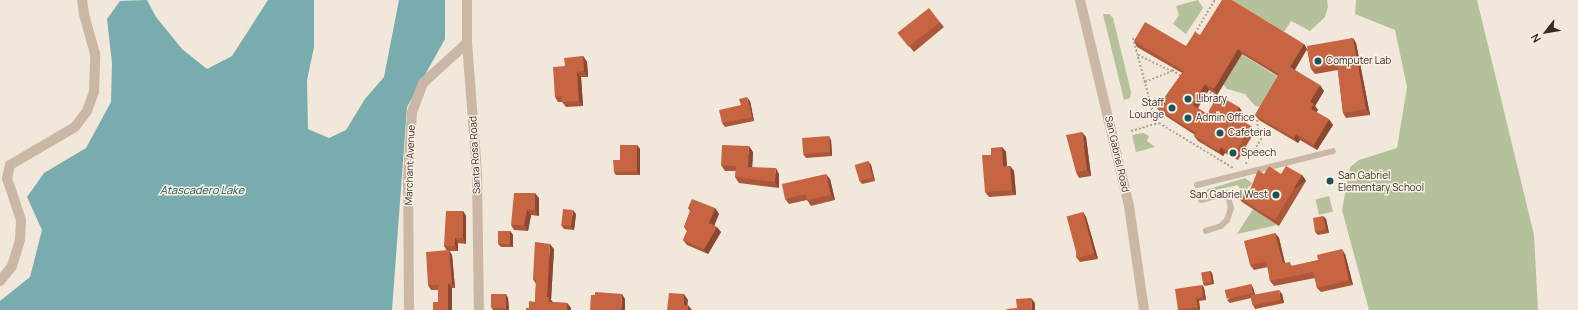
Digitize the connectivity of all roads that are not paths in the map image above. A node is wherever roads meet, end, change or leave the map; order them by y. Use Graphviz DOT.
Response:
graph roads {
  1 [pos="82,0"];
  2 [pos="467,0"];
  3 [pos="1080,0"];
  4 [pos="467,43"];
  5 [pos="1333,151"];
  6 [pos="1197,185"];
  7 [pos="1201,200"];
  8 [pos="1206,231"];
  9 [pos="0,281"];
  10 [pos="409,310"];
  11 [pos="479,310"];
  12 [pos="1144,310"];
  1 -- 9 [label="street"];
  2 -- 4 [label="street, Santa Rosa Road"];
  3 -- 12 [label="street, San Gabriel Road"];
  4 -- 10 [label="street, Marchant Avenue"];
  4 -- 11 [label="street, Santa Rosa Road"];
  5 -- 6 [label="lane"];
  7 -- 8 [label="lane"];
}
